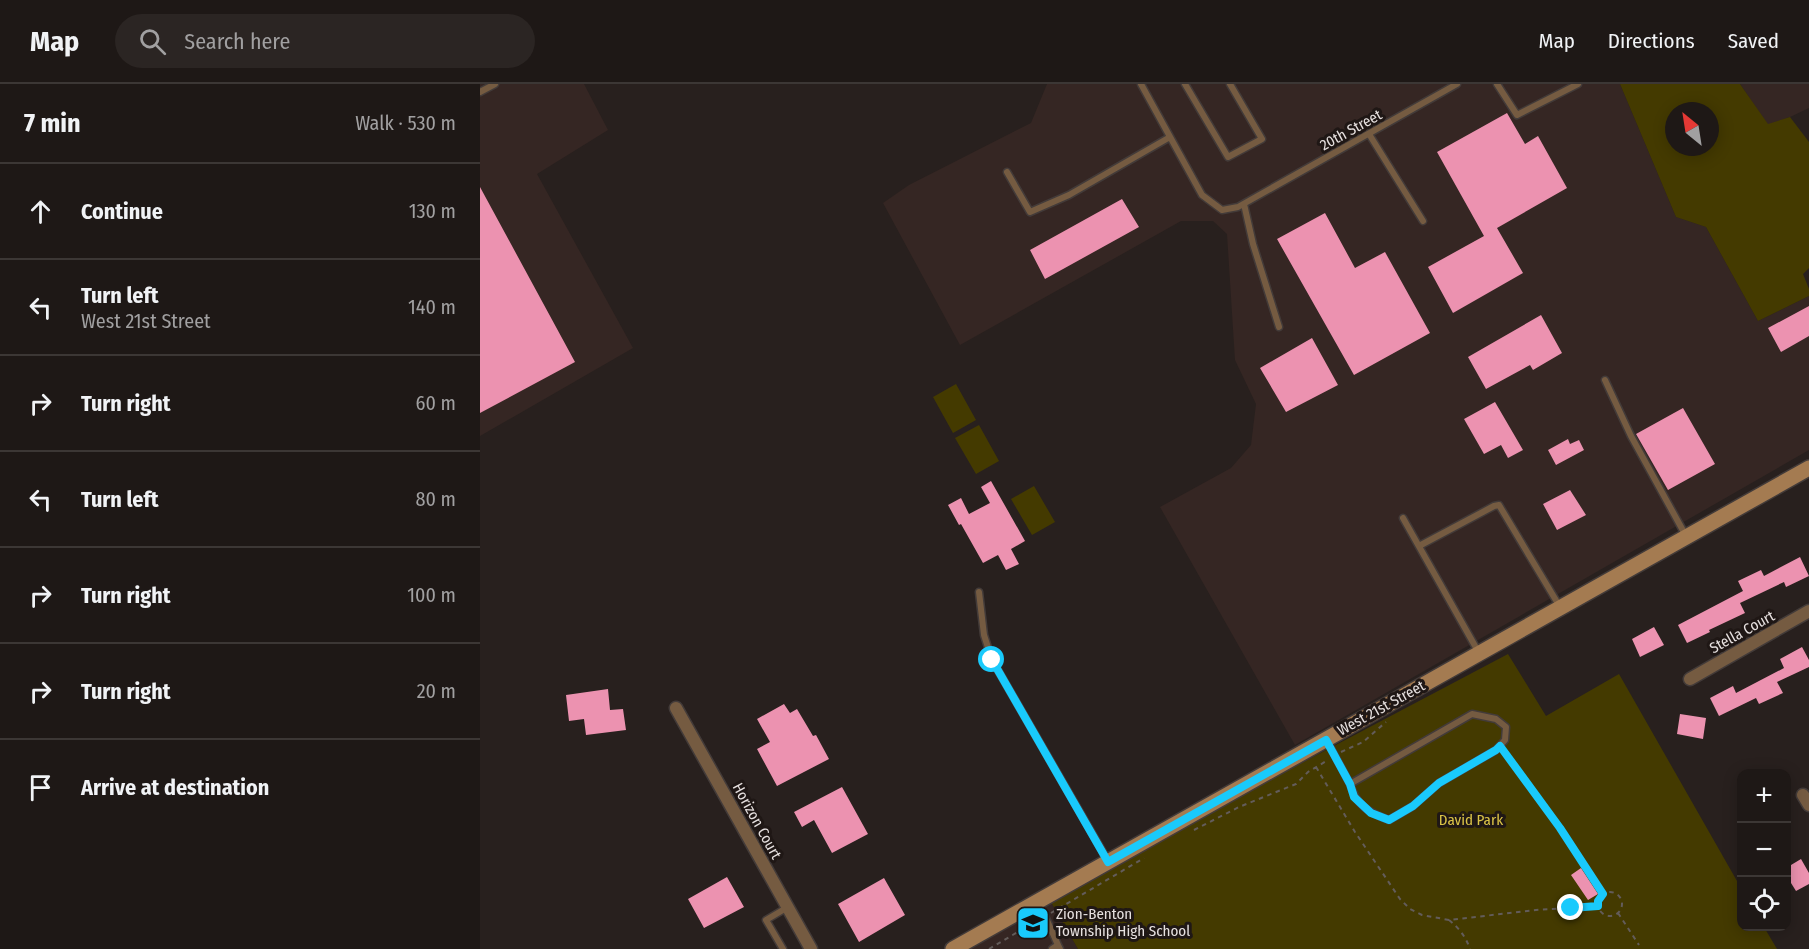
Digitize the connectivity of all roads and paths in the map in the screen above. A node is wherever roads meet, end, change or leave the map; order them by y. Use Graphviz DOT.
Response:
graph roads {
  1 [pos="495,84"];
  2 [pos="1141,84"];
  3 [pos="1194,84"];
  4 [pos="1230,84"];
  5 [pos="1456,84"];
  6 [pos="1497,84"];
  7 [pos="1578,84"];
  8 [pos="1186,86"];
  9 [pos="480,92"];
  10 [pos="1369,134"];
  11 [pos="1170,137"];
  12 [pos="1006,172"];
  13 [pos="1244,204"];
  14 [pos="1423,221"];
  15 [pos="1279,327"];
  16 [pos="1605,380"];
  17 [pos="1809,468"];
  18 [pos="1403,518"];
  19 [pos="1686,537"];
  20 [pos="1419,546"];
  21 [pos="979,592"];
  22 [pos="1560,608"];
  23 [pos="1809,611"];
  24 [pos="1479,653"];
  25 [pos="1690,679"];
  26 [pos="676,708"];
  27 [pos="1326,740"];
  28 [pos="1500,746"];
  29 [pos="1316,767"];
  30 [pos="1350,784"];
  31 [pos="1108,862"];
  32 [pos="1603,894"];
  33 [pos="1036,902"];
  34 [pos="1598,906"];
  35 [pos="788,908"];
  36 [pos="1618,913"];
  37 [pos="1449,920"];
  38 [pos="1639,945"];
  39 [pos="1057,948"];
  40 [pos="783,949"];
  41 [pos="811,949"];
  42 [pos="953,949"];
  43 [pos="1470,949"];
  1 -- 9 [label="lane"];
  2 -- 11 [label="lane"];
  3 -- 8 [label="lane"];
  4 -- 8 [label="lane"];
  5 -- 10 [label="lane, 20th Street"];
  6 -- 7 [label="lane"];
  10 -- 13 [label="lane, 20th Street"];
  10 -- 14 [label="lane"];
  11 -- 12 [label="lane"];
  11 -- 13 [label="lane"];
  13 -- 15 [label="lane"];
  16 -- 19 [label="lane"];
  17 -- 19 [label="street, West 21st Street"];
  18 -- 20 [label="lane"];
  19 -- 22 [label="street, West 21st Street"];
  20 -- 22 [label="lane"];
  20 -- 24 [label="lane"];
  21 -- 31 [label="lane"];
  22 -- 24 [label="street, West 21st Street"];
  23 -- 25 [label="street, Stella Court"];
  24 -- 27 [label="street, West 21st Street"];
  26 -- 35 [label="street, Horizon Court"];
  27 -- 30 [label="lane"];
  27 -- 31 [label="street, West 21st Street"];
  28 -- 30 [label="lane"];
  28 -- 30 [label="lane"];
  28 -- 32 [label="path"];
  29 -- 37 [label="path"];
  31 -- 33 [label="street, West 21st Street"];
  32 -- 34 [label="path"];
  32 -- 36 [label="path"];
  33 -- 39 [label="lane"];
  33 -- 42 [label="street, West 21st Street"];
  34 -- 36 [label="path"];
  34 -- 37 [label="path"];
  35 -- 40 [label="lane"];
  35 -- 41 [label="street, Horizon Court"];
  36 -- 38 [label="path"];
  37 -- 43 [label="path"];
}
